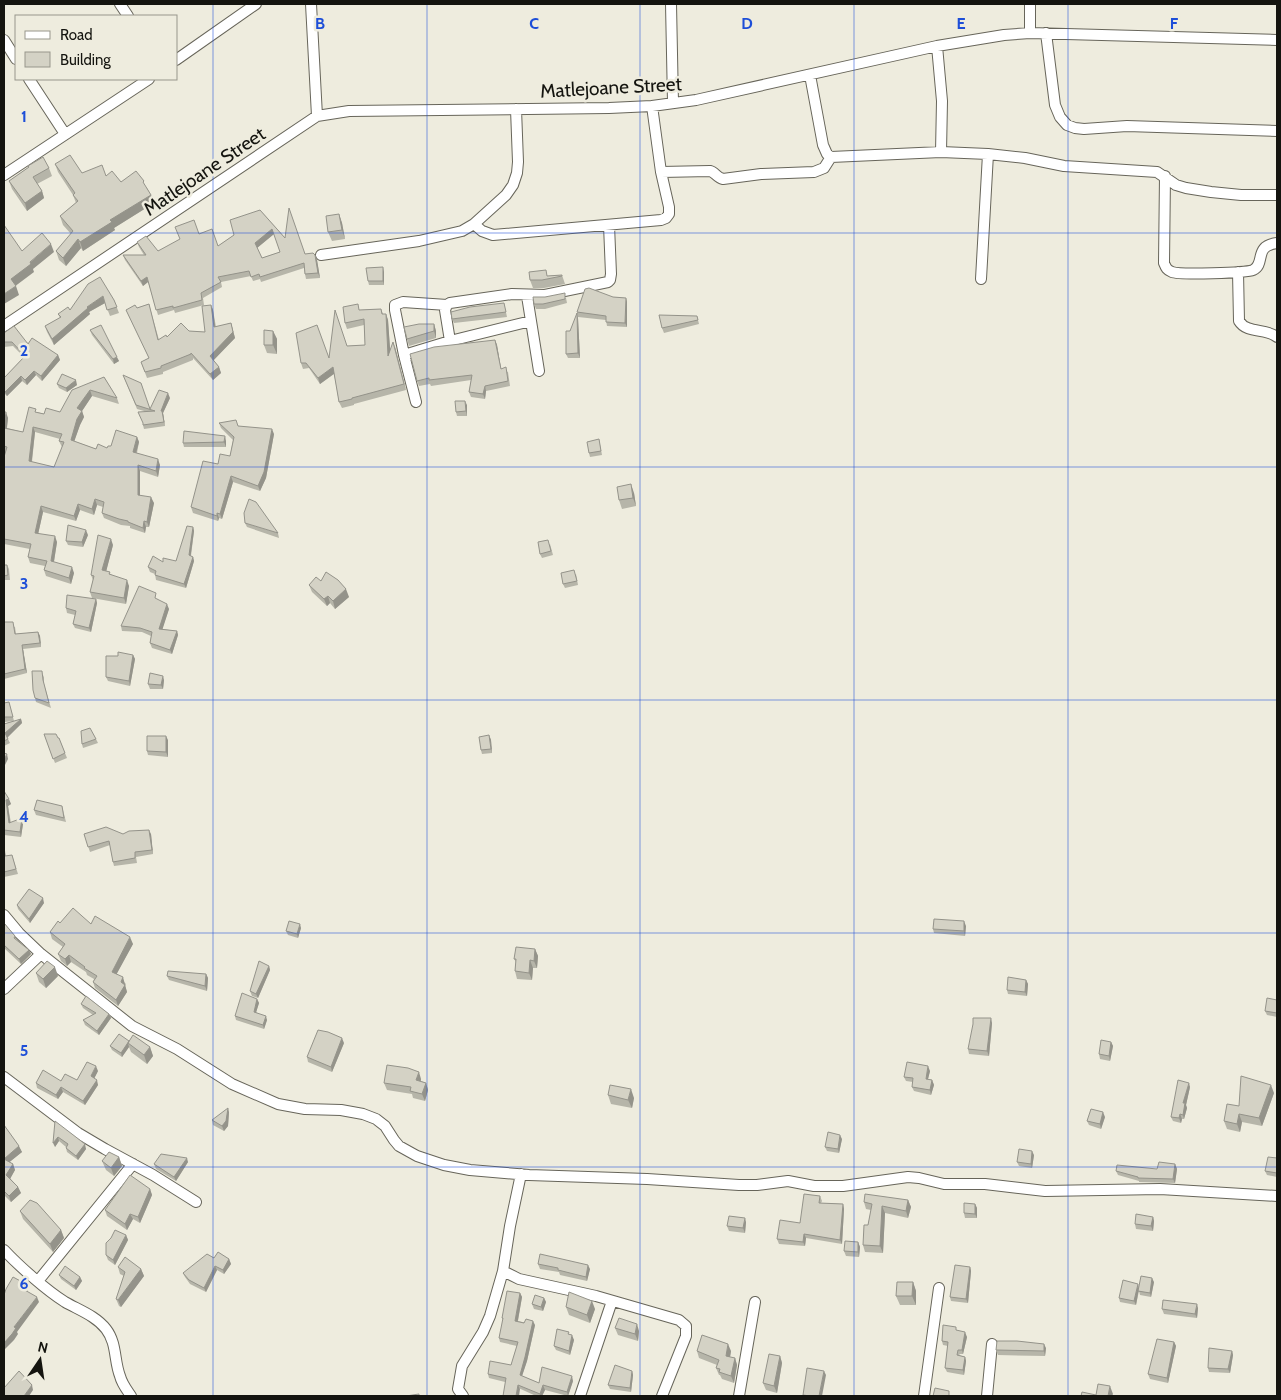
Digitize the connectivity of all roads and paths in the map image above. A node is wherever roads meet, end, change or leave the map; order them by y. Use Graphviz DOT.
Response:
graph roads {
  1 [pos="120,4"];
  2 [pos="256,4"];
  3 [pos="312,4"];
  4 [pos="671,4"];
  5 [pos="1030,4"];
  6 [pos="127,15"];
  7 [pos="1030,33"];
  8 [pos="1046,33"];
  9 [pos="4,40"];
  10 [pos="1277,40"];
  11 [pos="937,46"];
  12 [pos="15,58"];
  13 [pos="178,59"];
  14 [pos="810,75"];
  15 [pos="30,80"];
  16 [pos="147,80"];
  17 [pos="673,103"];
  18 [pos="652,106"];
  19 [pos="516,109"];
  20 [pos="317,116"];
  21 [pos="1277,131"];
  22 [pos="65,134"];
  23 [pos="941,152"];
  24 [pos="988,154"];
  25 [pos="831,156"];
  26 [pos="661,172"];
  27 [pos="4,175"];
  28 [pos="1165,176"];
  29 [pos="1277,195"];
  30 [pos="474,224"];
  31 [pos="609,225"];
  32 [pos="1277,244"];
  33 [pos="321,255"];
  34 [pos="1238,272"];
  35 [pos="981,279"];
  36 [pos="527,296"];
  37 [pos="447,305"];
  38 [pos="531,321"];
  39 [pos="4,326"];
  40 [pos="1277,337"];
  41 [pos="450,341"];
  42 [pos="404,355"];
  43 [pos="539,372"];
  44 [pos="416,402"];
  45 [pos="4,915"];
  46 [pos="41,954"];
  47 [pos="4,989"];
  48 [pos="4,1077"];
  49 [pos="133,1164"];
  50 [pos="521,1174"];
  51 [pos="1277,1196"];
  52 [pos="196,1202"];
  53 [pos="4,1250"];
  54 [pos="503,1271"];
  55 [pos="38,1281"];
  56 [pos="939,1288"];
  57 [pos="612,1301"];
  58 [pos="754,1302"];
  59 [pos="992,1344"];
  60 [pos="131,1396"];
  61 [pos="463,1396"];
  62 [pos="580,1396"];
  63 [pos="662,1396"];
  64 [pos="739,1396"];
  65 [pos="924,1396"];
  66 [pos="987,1396"];
  1 -- 6 [label="street"];
  2 -- 13 [label="street"];
  3 -- 20 [label="street"];
  4 -- 17 [label="street"];
  5 -- 7 [label="street"];
  7 -- 8 [label="street, Matlejoane Street"];
  7 -- 11 [label="street, Matlejoane Street"];
  8 -- 10 [label="street, Matlejoane Street"];
  8 -- 21 [label="street"];
  9 -- 12 [label="street"];
  11 -- 14 [label="street, Matlejoane Street"];
  11 -- 23 [label="street"];
  14 -- 17 [label="street, Matlejoane Street"];
  14 -- 25 [label="street"];
  15 -- 22 [label="street"];
  16 -- 22 [label="street"];
  17 -- 18 [label="street, Matlejoane Street"];
  18 -- 19 [label="street, Matlejoane Street"];
  18 -- 26 [label="street"];
  19 -- 20 [label="street, Matlejoane Street"];
  19 -- 30 [label="street"];
  20 -- 39 [label="street, Matlejoane Street"];
  22 -- 27 [label="street"];
  23 -- 24 [label="street"];
  23 -- 25 [label="street"];
  24 -- 28 [label="street"];
  24 -- 35 [label="street"];
  25 -- 26 [label="street"];
  26 -- 31 [label="street"];
  28 -- 29 [label="street"];
  28 -- 34 [label="street"];
  30 -- 31 [label="street"];
  30 -- 33 [label="street"];
  31 -- 36 [label="street"];
  32 -- 34 [label="street"];
  34 -- 40 [label="street"];
  36 -- 37 [label="street"];
  36 -- 38 [label="street"];
  37 -- 41 [label="street"];
  37 -- 42 [label="street"];
  38 -- 41 [label="street"];
  38 -- 43 [label="street"];
  41 -- 42 [label="street"];
  42 -- 44 [label="street"];
  45 -- 46 [label="street"];
  46 -- 47 [label="street"];
  46 -- 50 [label="street"];
  48 -- 49 [label="street"];
  49 -- 52 [label="street"];
  49 -- 55 [label="street"];
  50 -- 51 [label="street"];
  50 -- 54 [label="street"];
  53 -- 55 [label="street"];
  54 -- 57 [label="street"];
  54 -- 61 [label="street"];
  55 -- 60 [label="street"];
  56 -- 65 [label="street"];
  57 -- 62 [label="street"];
  57 -- 63 [label="street"];
  58 -- 64 [label="street"];
  59 -- 66 [label="street"];
}
